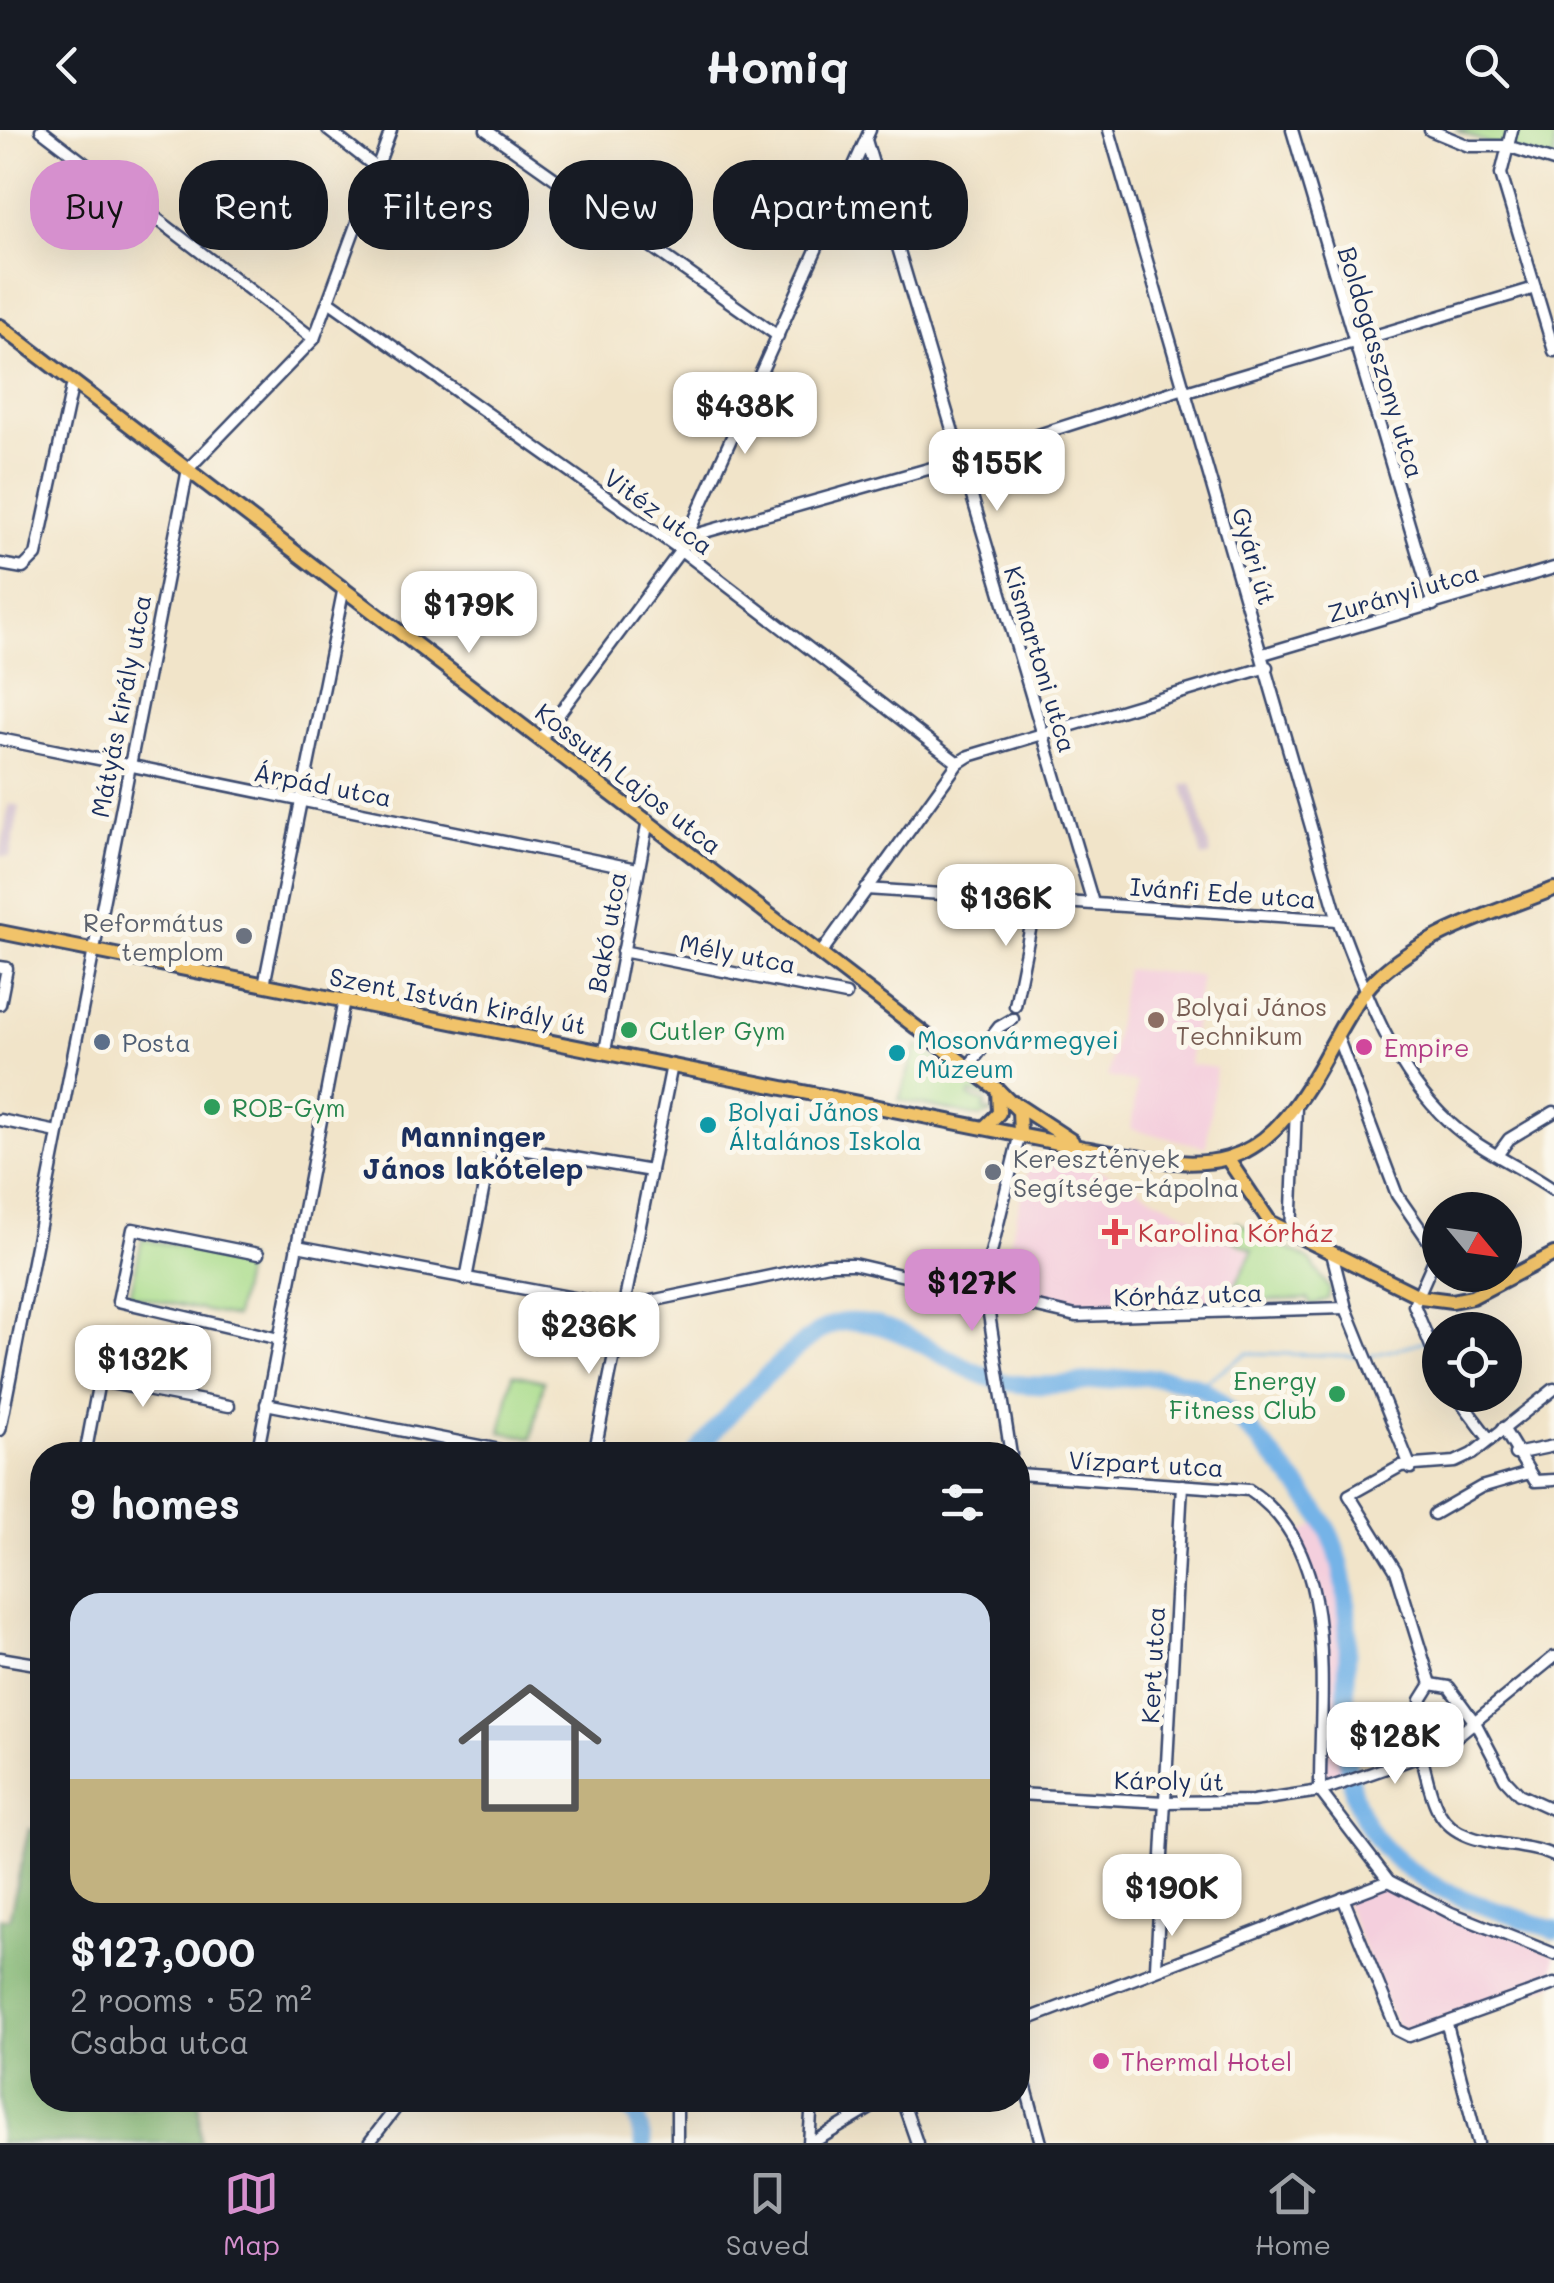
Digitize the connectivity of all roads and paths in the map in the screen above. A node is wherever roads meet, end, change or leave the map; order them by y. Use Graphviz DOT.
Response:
graph roads {
  1 [pos="41,130"];
  2 [pos="328,130"];
  3 [pos="391,130"];
  4 [pos="486,130"];
  5 [pos="1109,130"];
  6 [pos="1292,130"];
  7 [pos="1430,130"];
  8 [pos="1512,130"];
  9 [pos="868,135"];
  10 [pos="1507,146"];
  11 [pos="367,160"];
  12 [pos="380,160"];
  13 [pos="1554,162"];
  14 [pos="348,250"];
  15 [pos="1535,288"];
  16 [pos="330,302"];
  17 [pos="0,326"];
  18 [pos="778,336"];
  19 [pos="314,339"];
  20 [pos="1355,340"];
  21 [pos="1554,351"];
  22 [pos="73,382"];
  23 [pos="1185,390"];
  24 [pos="960,460"];
  25 [pos="188,469"];
  26 [pos="688,537"];
  27 [pos="681,550"];
  28 [pos="0,564"];
  29 [pos="1554,568"];
  30 [pos="344,587"];
  31 [pos="1433,605"];
  32 [pos="1262,654"];
  33 [pos="1266,666"];
  34 [pos="1043,733"];
  35 [pos="540,738"];
  36 [pos="0,739"];
  37 [pos="958,763"];
  38 [pos="129,764"];
  39 [pos="300,800"];
  40 [pos="648,820"];
  41 [pos="637,869"];
  42 [pos="866,889"];
  43 [pos="1554,889"];
  44 [pos="1036,900"];
  45 [pos="1093,904"];
  46 [pos="1338,920"];
  47 [pos="0,932"];
  48 [pos="92,950"];
  49 [pos="622,951"];
  50 [pos="821,953"];
  51 [pos="3,967"];
  52 [pos="264,985"];
  53 [pos="1366,992"];
  54 [pos="846,995"];
  55 [pos="344,1000"];
  56 [pos="0,1004"];
  57 [pos="1337,1036"];
  58 [pos="605,1051"];
  59 [pos="672,1065"];
  60 [pos="968,1067"];
  61 [pos="998,1090"];
  62 [pos="1012,1102"];
  63 [pos="1296,1107"];
  64 [pos="1554,1112"];
  65 [pos="0,1120"];
  66 [pos="986,1126"];
  67 [pos="57,1132"];
  68 [pos="1020,1133"];
  69 [pos="1084,1148"];
  70 [pos="1498,1154"];
  71 [pos="1229,1161"];
  72 [pos="651,1170"];
  73 [pos="1554,1190"];
  74 [pos="1292,1236"];
  75 [pos="297,1246"];
  76 [pos="258,1254"];
  77 [pos="1554,1254"];
  78 [pos="1333,1257"];
  79 [pos="466,1279"];
  80 [pos="1416,1294"];
  81 [pos="984,1295"];
  82 [pos="622,1306"];
  83 [pos="1346,1308"];
  84 [pos="1422,1327"];
  85 [pos="279,1339"];
  86 [pos="1554,1389"];
  87 [pos="266,1404"];
  88 [pos="228,1406"];
  89 [pos="1469,1412"];
  90 [pos="1503,1428"];
  91 [pos="0,1430"];
  92 [pos="1490,1440"];
  93 [pos="88,1442"];
  94 [pos="259,1442"];
  95 [pos="460,1442"];
  96 [pos="596,1442"];
  97 [pos="1009,1442"];
  98 [pos="1554,1446"];
  99 [pos="1516,1454"];
  100 [pos="1411,1468"];
  101 [pos="1529,1472"];
  102 [pos="1030,1475"];
  103 [pos="1554,1480"];
  104 [pos="1182,1485"];
  105 [pos="1434,1514"];
  106 [pos="0,1658"];
  107 [pos="1554,1658"];
  108 [pos="30,1664"];
  109 [pos="1431,1684"];
  110 [pos="1476,1724"];
  111 [pos="1441,1749"];
  112 [pos="1422,1759"];
  113 [pos="1320,1790"];
  114 [pos="1030,1795"];
  115 [pos="1164,1802"];
  116 [pos="1554,1810"];
  117 [pos="1554,1856"];
  118 [pos="1389,1881"];
  119 [pos="1343,1898"];
  120 [pos="1554,1954"];
  121 [pos="1156,1967"];
  122 [pos="1554,1984"];
  123 [pos="1030,2019"];
  124 [pos="1443,2026"];
  125 [pos="1030,2102"];
  126 [pos="393,2112"];
  127 [pos="677,2112"];
  128 [pos="811,2112"];
  129 [pos="863,2112"];
  130 [pos="906,2112"];
  131 [pos="369,2143"];
  132 [pos="677,2143"];
  133 [pos="810,2143"];
  134 [pos="917,2143"];
  135 [pos="1041,2143"];
  136 [pos="1478,2143"];
  1 -- 19 [label="street"];
  2 -- 11 [label="street"];
  3 -- 12 [label="street"];
  4 -- 18 [label="street"];
  5 -- 23 [label="street, Gyári út"];
  6 -- 20 [label="street, Boldogasszony utca"];
  7 -- 10 [label="street"];
  8 -- 10 [label="street"];
  9 -- 18 [label="street"];
  9 -- 24 [label="street, Kismartoni utca"];
  10 -- 13 [label="street"];
  10 -- 15 [label="street"];
  14 -- 16 [label="street"];
  15 -- 20 [label="street"];
  15 -- 21 [label="street"];
  16 -- 19 [label="street"];
  16 -- 27 [label="street, Vitéz utca"];
  17 -- 22 [label="main road, Kossuth Lajos utca"];
  18 -- 26 [label="street"];
  19 -- 25 [label="street"];
  20 -- 23 [label="street"];
  20 -- 31 [label="street, Boldogasszony utca"];
  22 -- 25 [label="main road, Kossuth Lajos utca"];
  22 -- 28 [label="street"];
  23 -- 24 [label="street"];
  23 -- 32 [label="street, Gyári út"];
  24 -- 26 [label="street"];
  24 -- 34 [label="street, Kismartoni utca"];
  25 -- 30 [label="main road, Kossuth Lajos utca"];
  25 -- 38 [label="street, Mátyás király utca"];
  26 -- 27 [label="street"];
  27 -- 35 [label="street"];
  27 -- 37 [label="street, Vitéz utca"];
  29 -- 31 [label="street, Zurányi utca"];
  30 -- 35 [label="main road, Kossuth Lajos utca"];
  30 -- 39 [label="street"];
  31 -- 32 [label="street, Zurányi utca"];
  32 -- 33 [label="street, Gyári út"];
  33 -- 34 [label="street"];
  33 -- 46 [label="street, Gyári út"];
  34 -- 37 [label="street"];
  34 -- 45 [label="street, Kismartoni utca"];
  35 -- 40 [label="main road, Kossuth Lajos utca"];
  36 -- 38 [label="street, Árpád utca"];
  37 -- 42 [label="street"];
  38 -- 39 [label="street, Árpád utca"];
  38 -- 48 [label="street, Mátyás király utca"];
  39 -- 41 [label="street, Árpád utca"];
  39 -- 52 [label="street"];
  40 -- 41 [label="street, Bakó utca"];
  40 -- 50 [label="main road, Kossuth Lajos utca"];
  41 -- 49 [label="street, Bakó utca"];
  42 -- 44 [label="street, Ivánfi Ede utca"];
  42 -- 50 [label="street"];
  43 -- 53 [label="main road"];
  44 -- 45 [label="street, Ivánfi Ede utca"];
  44 -- 60 [label="street"];
  45 -- 46 [label="street, Ivánfi Ede utca"];
  46 -- 53 [label="street, Gyári út"];
  47 -- 48 [label="main road, Szent István király út"];
  48 -- 52 [label="main road, Szent István király út"];
  48 -- 67 [label="street, Mátyás király utca"];
  49 -- 54 [label="street, Mély utca"];
  49 -- 58 [label="street, Bakó utca"];
  50 -- 60 [label="main road, Kossuth Lajos utca"];
  51 -- 56 [label="street"];
  52 -- 55 [label="main road, Szent István király út"];
  53 -- 57 [label="main road"];
  53 -- 70 [label="street, Gyári út"];
  55 -- 58 [label="main road, Szent István király út"];
  55 -- 75 [label="street"];
  57 -- 63 [label="main road"];
  57 -- 80 [label="street"];
  58 -- 59 [label="main road, Szent István király út"];
  59 -- 66 [label="main road, Szent István király út"];
  59 -- 72 [label="street"];
  60 -- 61 [label="main road, Kossuth Lajos utca"];
  61 -- 62 [label="main road, Kossuth Lajos utca"];
  61 -- 66 [label="main road"];
  62 -- 68 [label="main road"];
  62 -- 69 [label="main road, Kossuth Lajos utca"];
  63 -- 71 [label="main road"];
  63 -- 74 [label="street"];
  64 -- 70 [label="street"];
  65 -- 67 [label="street"];
  66 -- 68 [label="main road, Szent István király út"];
  67 -- 91 [label="street, Mátyás király utca"];
  68 -- 69 [label="main road, Szent István király út"];
  68 -- 81 [label="street"];
  69 -- 71 [label="main road, Szent István király út"];
  70 -- 73 [label="street, Gyári út"];
  71 -- 74 [label="main road"];
  72 -- 79 [label="street"];
  72 -- 82 [label="street"];
  74 -- 78 [label="main road"];
  75 -- 79 [label="street"];
  75 -- 85 [label="street"];
  76 -- 85 [label="street"];
  77 -- 80 [label="main road"];
  78 -- 80 [label="main road"];
  78 -- 83 [label="street"];
  79 -- 82 [label="street"];
  80 -- 84 [label="street"];
  81 -- 82 [label="street, Kórház utca"];
  81 -- 83 [label="street, Kórház utca"];
  81 -- 97 [label="street"];
  82 -- 96 [label="street"];
  83 -- 100 [label="street"];
  85 -- 87 [label="street"];
  86 -- 90 [label="street"];
  87 -- 94 [label="street"];
  87 -- 95 [label="street"];
  88 -- 93 [label="street"];
  89 -- 92 [label="street"];
  90 -- 92 [label="street"];
  90 -- 99 [label="street"];
  92 -- 100 [label="street"];
  98 -- 99 [label="street"];
  99 -- 101 [label="street"];
  100 -- 109 [label="street"];
  101 -- 103 [label="street"];
  101 -- 105 [label="street"];
  102 -- 104 [label="street, Vízpart utca"];
  104 -- 113 [label="street, Vízpart utca"];
  104 -- 115 [label="street, Kert utca"];
  106 -- 108 [label="street"];
  107 -- 110 [label="street, Károly út"];
  109 -- 110 [label="street"];
  109 -- 111 [label="street"];
  110 -- 111 [label="street, Károly út"];
  110 -- 116 [label="street"];
  111 -- 112 [label="street, Károly út"];
  112 -- 113 [label="street, Károly út"];
  112 -- 117 [label="street"];
  113 -- 115 [label="street, Károly út"];
  113 -- 118 [label="street"];
  114 -- 115 [label="street, Károly út"];
  115 -- 121 [label="street, Kert utca"];
  118 -- 119 [label="street"];
  118 -- 120 [label="street"];
  119 -- 121 [label="street"];
  119 -- 124 [label="street"];
  121 -- 123 [label="street"];
  122 -- 124 [label="street"];
  124 -- 136 [label="street"];
  125 -- 135 [label="street"];
  126 -- 131 [label="street"];
  127 -- 132 [label="street"];
  128 -- 133 [label="street"];
  129 -- 133 [label="street"];
  130 -- 134 [label="street"];
}
